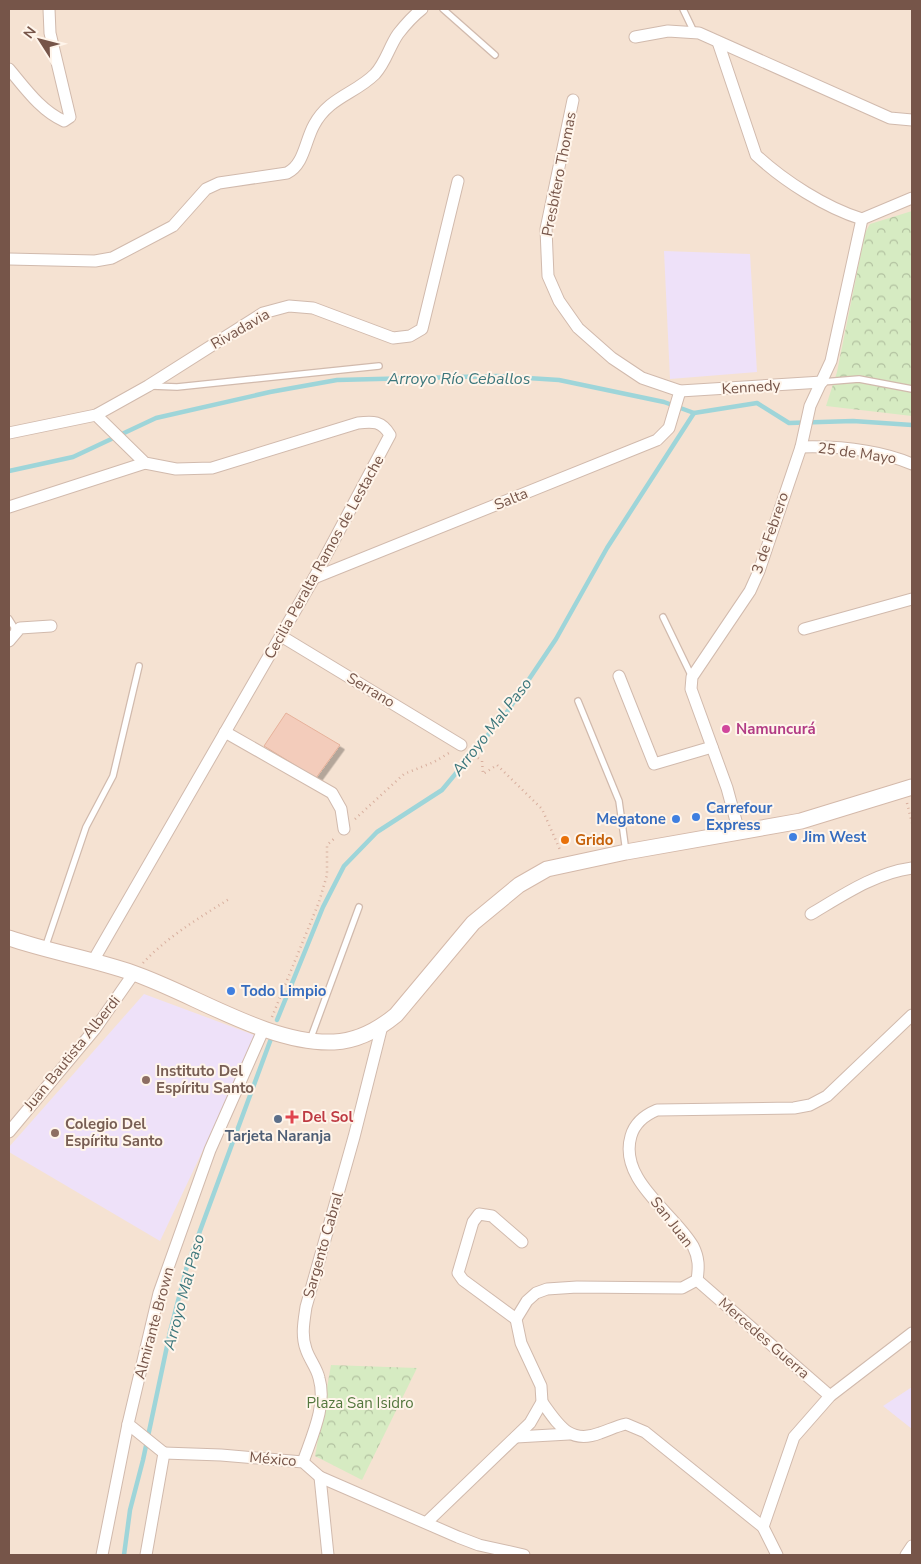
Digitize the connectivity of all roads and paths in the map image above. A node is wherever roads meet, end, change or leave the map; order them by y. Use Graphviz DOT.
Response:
graph roads {
  1 [pos="49,9"];
  2 [pos="422,9"];
  3 [pos="443,9"];
  4 [pos="683,9"];
  5 [pos="694,32"];
  6 [pos="635,37"];
  7 [pos="718,42"];
  8 [pos="495,55"];
  9 [pos="9,69"];
  10 [pos="573,100"];
  11 [pos="912,120"];
  12 [pos="458,181"];
  13 [pos="912,198"];
  14 [pos="862,219"];
  15 [pos="9,259"];
  16 [pos="379,366"];
  17 [pos="822,382"];
  18 [pos="148,386"];
  19 [pos="912,389"];
  20 [pos="680,391"];
  21 [pos="96,415"];
  22 [pos="9,433"];
  23 [pos="802,442"];
  24 [pos="145,463"];
  25 [pos="912,464"];
  26 [pos="9,507"];
  27 [pos="314,578"];
  28 [pos="912,599"];
  29 [pos="663,617"];
  30 [pos="9,619"];
  31 [pos="51,626"];
  32 [pos="804,629"];
  33 [pos="281,636"];
  34 [pos="11,638"];
  35 [pos="139,666"];
  36 [pos="619,676"];
  37 [pos="692,677"];
  38 [pos="578,701"];
  39 [pos="225,732"];
  40 [pos="462,747"];
  41 [pos="712,747"];
  42 [pos="908,788"];
  43 [pos="912,823"];
  44 [pos="344,829"];
  45 [pos="738,832"];
  46 [pos="626,852"];
  47 [pos="566,863"];
  48 [pos="912,868"];
  49 [pos="229,899"];
  50 [pos="359,907"];
  51 [pos="811,914"];
  52 [pos="9,938"];
  53 [pos="44,950"];
  54 [pos="92,961"];
  55 [pos="134,973"];
  56 [pos="912,1015"];
  57 [pos="382,1026"];
  58 [pos="264,1028"];
  59 [pos="310,1040"];
  60 [pos="9,1132"];
  61 [pos="522,1242"];
  62 [pos="697,1280"];
  63 [pos="516,1319"];
  64 [pos="912,1333"];
  65 [pos="830,1396"];
  66 [pos="542,1402"];
  67 [pos="128,1424"];
  68 [pos="569,1434"];
  69 [pos="516,1437"];
  70 [pos="160,1450"];
  71 [pos="303,1462"];
  72 [pos="320,1477"];
  73 [pos="427,1522"];
  74 [pos="763,1527"];
  75 [pos="912,1546"];
  76 [pos="478,1550"];
  77 [pos="102,1555"];
  78 [pos="146,1555"];
  79 [pos="328,1555"];
  80 [pos="524,1555"];
  81 [pos="777,1555"];
  82 [pos="906,1555"];
  1 -- 9 [label="street"];
  2 -- 15 [label="street"];
  3 -- 8 [label="lane"];
  4 -- 5 [label="lane"];
  5 -- 6 [label="street"];
  5 -- 7 [label="street"];
  7 -- 11 [label="street"];
  7 -- 14 [label="street"];
  10 -- 20 [label="street, Presbítero Thomas"];
  12 -- 18 [label="street, Rivadavia"];
  13 -- 14 [label="street"];
  14 -- 17 [label="street, 3 de Febrero"];
  16 -- 18 [label="lane"];
  17 -- 19 [label="lane"];
  17 -- 20 [label="street, Kennedy"];
  17 -- 23 [label="street, 3 de Febrero"];
  18 -- 21 [label="street, Rivadavia"];
  20 -- 27 [label="street, Salta"];
  21 -- 22 [label="street, Rivadavia"];
  21 -- 24 [label="street"];
  23 -- 25 [label="street, 25 de Mayo"];
  23 -- 37 [label="street, 3 de Febrero"];
  24 -- 26 [label="street"];
  24 -- 27 [label="street, Cecilia Peralta Ramos de Lestache"];
  27 -- 33 [label="street, Cecilia Peralta Ramos de Lestache"];
  28 -- 32 [label="street"];
  29 -- 37 [label="lane"];
  30 -- 34 [label="lane"];
  31 -- 34 [label="street"];
  33 -- 39 [label="street, Cecilia Peralta Ramos de Lestache"];
  33 -- 40 [label="street, Serrano"];
  35 -- 53 [label="lane"];
  36 -- 41 [label="street"];
  37 -- 41 [label="street"];
  38 -- 46 [label="lane"];
  39 -- 44 [label="street"];
  39 -- 54 [label="street, Cecilia Peralta Ramos de Lestache"];
  40 -- 44 [label="path"];
  40 -- 47 [label="path"];
  41 -- 45 [label="street"];
  42 -- 43 [label="path"];
  42 -- 45 [label="main road"];
  44 -- 58 [label="path"];
  45 -- 46 [label="main road"];
  46 -- 47 [label="main road"];
  47 -- 57 [label="main road"];
  48 -- 51 [label="street"];
  49 -- 55 [label="path"];
  50 -- 59 [label="lane"];
  52 -- 53 [label="main road"];
  53 -- 54 [label="main road"];
  54 -- 55 [label="main road"];
  55 -- 58 [label="main road"];
  55 -- 60 [label="street, Juan Bautista Alberdi"];
  56 -- 62 [label="street, San Juan"];
  57 -- 59 [label="main road"];
  57 -- 71 [label="street, Sargento Cabral"];
  58 -- 59 [label="main road"];
  58 -- 67 [label="street, Almirante Brown"];
  61 -- 63 [label="street"];
  62 -- 63 [label="street"];
  62 -- 65 [label="street, Mercedes Guerra"];
  63 -- 66 [label="street"];
  64 -- 65 [label="street"];
  65 -- 74 [label="street"];
  66 -- 68 [label="street"];
  66 -- 69 [label="street"];
  67 -- 70 [label="street"];
  67 -- 77 [label="street, Almirante Brown"];
  68 -- 69 [label="street"];
  68 -- 74 [label="street"];
  69 -- 73 [label="street"];
  70 -- 71 [label="street, México"];
  70 -- 78 [label="street"];
  71 -- 72 [label="street, México"];
  72 -- 73 [label="street, México"];
  72 -- 79 [label="street"];
  73 -- 76 [label="street, México"];
  74 -- 81 [label="street"];
  75 -- 82 [label="street"];
  76 -- 80 [label="street, México"];
}
